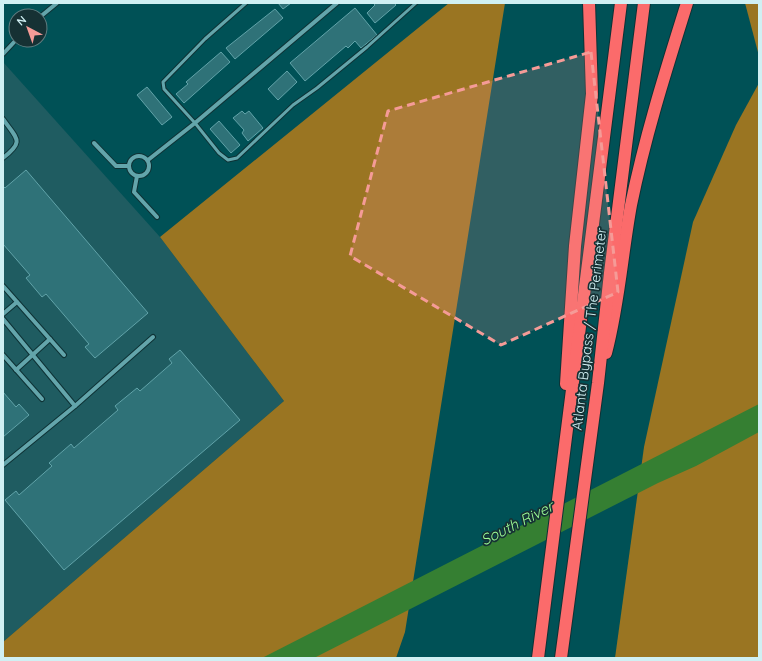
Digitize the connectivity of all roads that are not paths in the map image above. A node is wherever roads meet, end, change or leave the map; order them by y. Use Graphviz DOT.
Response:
graph roads {
  1 [pos="57,3"];
  2 [pos="246,3"];
  3 [pos="337,3"];
  4 [pos="416,3"];
  5 [pos="589,3"];
  6 [pos="621,3"];
  7 [pos="644,3"];
  8 [pos="687,3"];
  9 [pos="48,10"];
  10 [pos="3,119"];
  11 [pos="195,123"];
  12 [pos="94,142"];
  13 [pos="3,158"];
  14 [pos="148,160"];
  15 [pos="129,166"];
  16 [pos="137,176"];
  17 [pos="157,217"];
  18 [pos="3,286"];
  19 [pos="17,302"];
  20 [pos="3,314"];
  21 [pos="3,319"];
  22 [pos="153,337"];
  23 [pos="50,339"];
  24 [pos="64,354"];
  25 [pos="3,355"];
  26 [pos="33,355"];
  27 [pos="16,370"];
  28 [pos="598,383"];
  29 [pos="42,399"];
  30 [pos="75,406"];
  31 [pos="3,465"];
  32 [pos="559,490"];
  33 [pos="538,658"];
  34 [pos="561,658"];
  1 -- 9 [label="street"];
  2 -- 11 [label="lane"];
  3 -- 11 [label="street"];
  4 -- 11 [label="lane"];
  5 -- 32 [label="highway"];
  6 -- 32 [label="highway, Atlanta Bypass / The Perimeter"];
  7 -- 28 [label="highway, Atlanta Bypass / The Perimeter"];
  8 -- 28 [label="highway"];
  10 -- 13 [label="street"];
  11 -- 14 [label="street"];
  12 -- 15 [label="street"];
  14 -- 15 [label="street"];
  14 -- 16 [label="street"];
  15 -- 16 [label="street"];
  16 -- 17 [label="street"];
  18 -- 19 [label="street"];
  19 -- 20 [label="street"];
  19 -- 23 [label="street"];
  21 -- 26 [label="street"];
  22 -- 30 [label="street"];
  23 -- 24 [label="street"];
  23 -- 26 [label="street"];
  25 -- 27 [label="street"];
  26 -- 27 [label="street"];
  26 -- 30 [label="street"];
  27 -- 29 [label="street"];
  28 -- 34 [label="highway, Atlanta Bypass / The Perimeter"];
  30 -- 31 [label="street"];
  32 -- 33 [label="highway, Atlanta Bypass / The Perimeter"];
}
